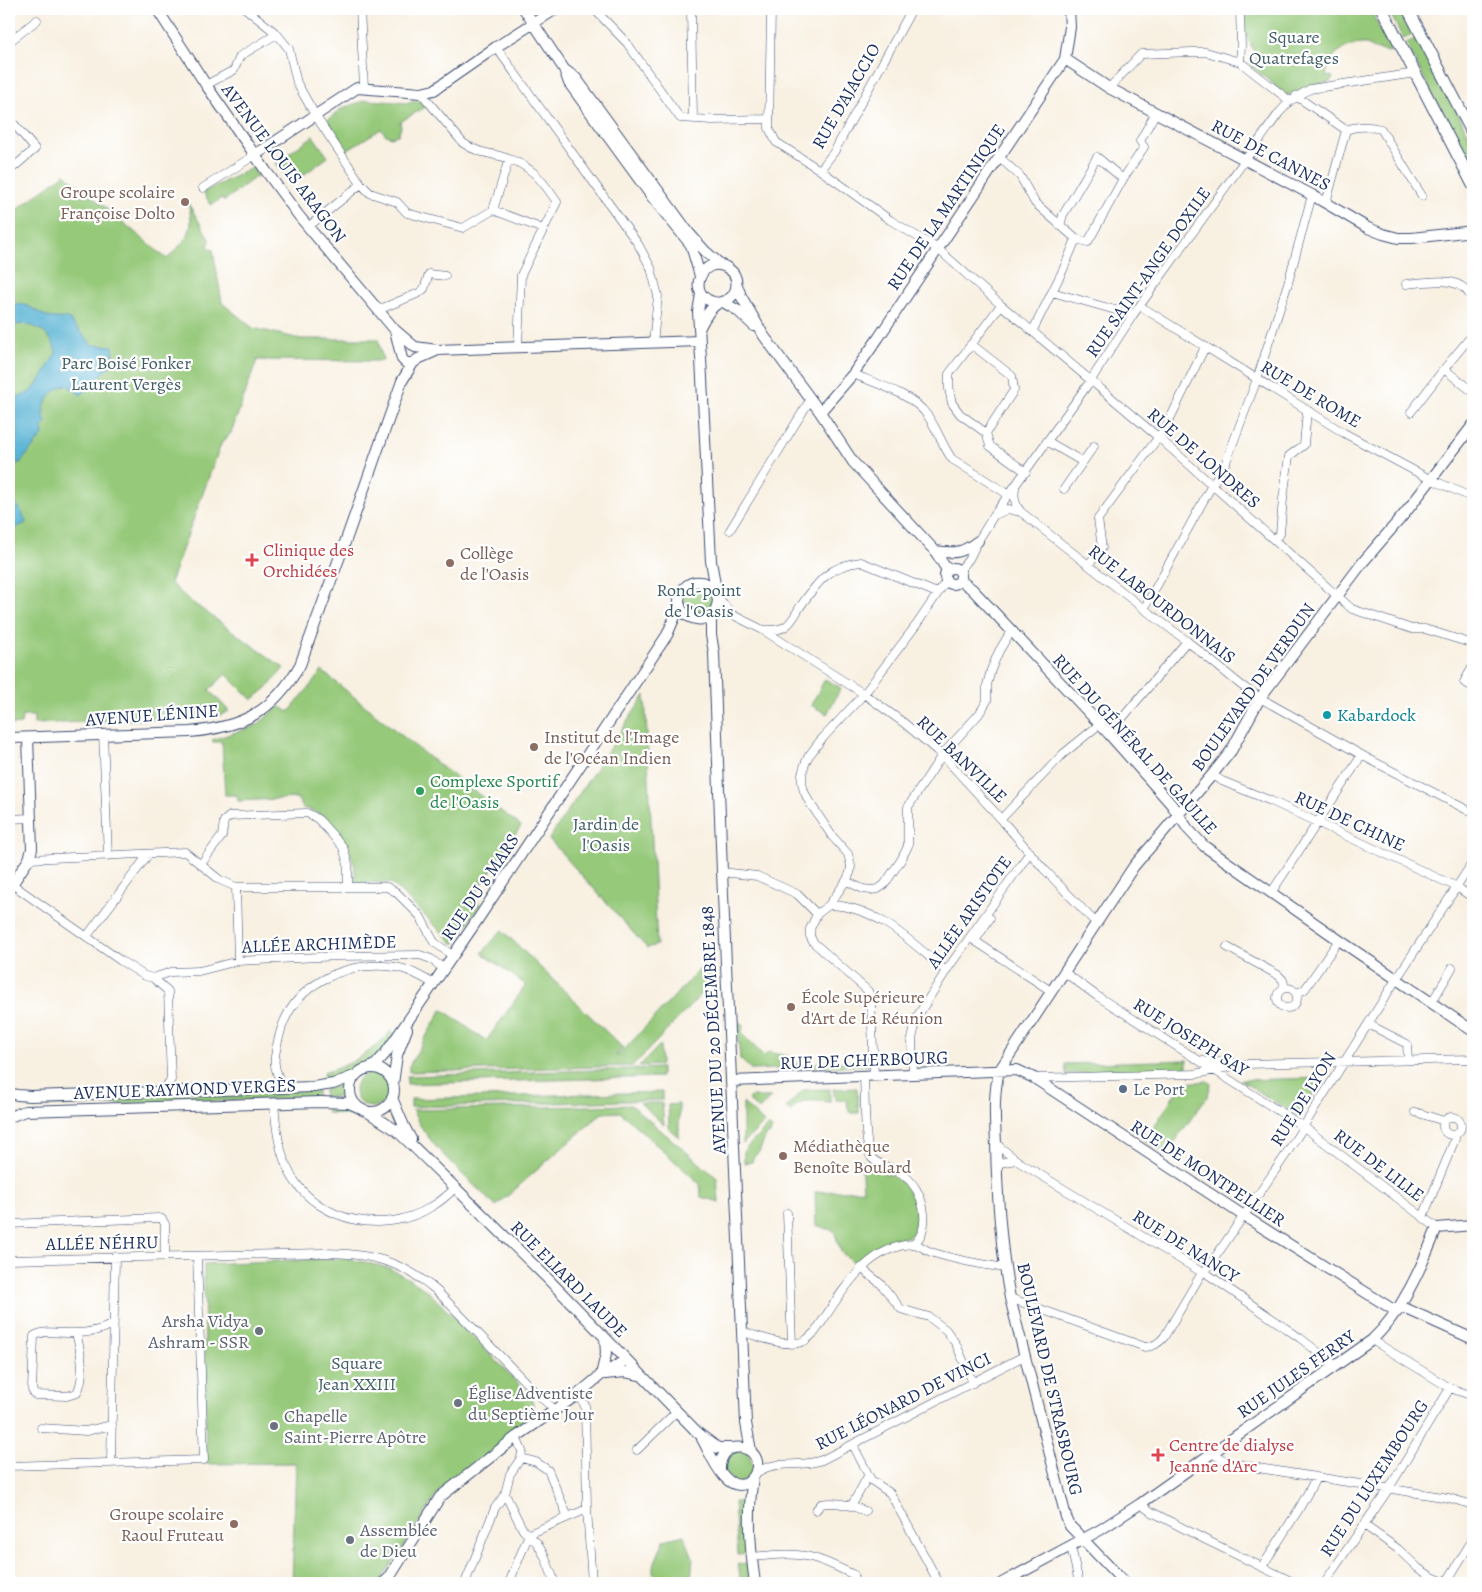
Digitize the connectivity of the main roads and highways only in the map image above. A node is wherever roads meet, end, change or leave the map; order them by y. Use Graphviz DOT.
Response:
graph roads {
  1 [pos="157,9"];
  2 [pos="524,9"];
  3 [pos="556,9"];
  4 [pos="1069,9"];
  5 [pos="1382,9"];
  6 [pos="1408,9"];
  7 [pos="534,22"];
  8 [pos="1066,59"];
  9 [pos="564,69"];
  10 [pos="1473,134"];
  11 [pos="255,155"];
  12 [pos="1473,185"];
  13 [pos="1473,231"];
  14 [pos="721,265"];
  15 [pos="700,276"];
  16 [pos="737,285"];
  17 [pos="701,294"];
  18 [pos="721,302"];
  19 [pos="699,328"];
  20 [pos="394,330"];
  21 [pos="764,336"];
  22 [pos="700,341"];
  23 [pos="414,347"];
  24 [pos="436,350"];
  25 [pos="402,356"];
  26 [pos="415,361"];
  27 [pos="402,381"];
  28 [pos="820,412"];
  29 [pos="1473,426"];
  30 [pos="978,541"];
  31 [pos="935,551"];
  32 [pos="711,561"];
  33 [pos="947,570"];
  34 [pos="959,576"];
  35 [pos="697,582"];
  36 [pos="716,593"];
  37 [pos="680,605"];
  38 [pos="713,613"];
  39 [pos="696,619"];
  40 [pos="667,635"];
  41 [pos="711,635"];
  42 [pos="9,738"];
  43 [pos="28,738"];
  44 [pos="1178,814"];
  45 [pos="10,885"];
  46 [pos="419,1005"];
  47 [pos="1473,1031"];
  48 [pos="366,1069"];
  49 [pos="999,1071"];
  50 [pos="354,1076"];
  51 [pos="732,1081"];
  52 [pos="393,1085"];
  53 [pos="9,1093"];
  54 [pos="392,1098"];
  55 [pos="362,1109"];
  56 [pos="10,1117"];
  57 [pos="416,1149"];
  58 [pos="1473,1225"];
  59 [pos="1398,1309"];
  60 [pos="605,1338"];
  61 [pos="1473,1339"];
  62 [pos="626,1360"];
  63 [pos="614,1373"];
  64 [pos="602,1374"];
  65 [pos="641,1375"];
  66 [pos="746,1423"];
  67 [pos="698,1433"];
  68 [pos="735,1447"];
  69 [pos="751,1451"];
  70 [pos="720,1470"];
  71 [pos="758,1473"];
  72 [pos="736,1484"];
  73 [pos="749,1500"];
  74 [pos="1082,1539"];
  75 [pos="387,1582"];
  76 [pos="755,1583"];
  77 [pos="1002,1583"];
  78 [pos="1125,1583"];
  1 -- 11 [label="main road, AVENUE LOUIS ARAGON"];
  2 -- 7 [label="main road"];
  3 -- 7 [label="main road"];
  4 -- 8 [label="main road, RUE DE LA MARTINIQUE"];
  5 -- 12 [label="main road"];
  6 -- 10 [label="main road"];
  7 -- 9 [label="main road"];
  7 -- 11 [label="main road"];
  8 -- 13 [label="main road, RUE DE CANNES"];
  8 -- 28 [label="main road, RUE DE LA MARTINIQUE"];
  9 -- 14 [label="main road"];
  9 -- 15 [label="main road"];
  11 -- 20 [label="main road, AVENUE LOUIS ARAGON"];
  14 -- 15 [label="main road"];
  14 -- 16 [label="main road"];
  15 -- 17 [label="main road"];
  16 -- 18 [label="main road"];
  16 -- 21 [label="main road"];
  17 -- 18 [label="main road"];
  17 -- 19 [label="main road"];
  18 -- 19 [label="main road"];
  18 -- 21 [label="main road"];
  19 -- 22 [label="main road"];
  20 -- 23 [label="main road, AVENUE LOUIS ARAGON"];
  20 -- 25 [label="main road, AVENUE LOUIS ARAGON"];
  21 -- 28 [label="main road"];
  22 -- 24 [label="main road"];
  22 -- 32 [label="main road"];
  23 -- 24 [label="main road"];
  23 -- 25 [label="main road"];
  23 -- 26 [label="main road"];
  24 -- 26 [label="main road"];
  25 -- 26 [label="main road"];
  25 -- 27 [label="main road, AVENUE LÉNINE"];
  26 -- 27 [label="main road, AVENUE LÉNINE"];
  27 -- 43 [label="main road, AVENUE LÉNINE"];
  28 -- 31 [label="main road"];
  29 -- 44 [label="main road, BOULEVARD DE VERDUN"];
  30 -- 31 [label="main road"];
  31 -- 33 [label="main road"];
  32 -- 35 [label="main road"];
  32 -- 36 [label="main road"];
  33 -- 34 [label="main road"];
  33 -- 34 [label="main road"];
  34 -- 44 [label="main road, RUE DU GÉNÉRAL DE GAULLE"];
  35 -- 36 [label="main road"];
  35 -- 37 [label="main road"];
  36 -- 38 [label="main road"];
  37 -- 39 [label="main road"];
  37 -- 40 [label="main road, RUE DU 8 MARS"];
  38 -- 39 [label="main road"];
  38 -- 41 [label="main road, AVENUE DU 20 DÉCEMBRE 1848"];
  39 -- 40 [label="main road, RUE DU 8 MARS"];
  39 -- 41 [label="main road, AVENUE DU 20 DÉCEMBRE 1848"];
  40 -- 46 [label="main road, RUE DU 8 MARS"];
  41 -- 51 [label="main road, AVENUE DU 20 DÉCEMBRE 1848"];
  42 -- 43 [label="main road, AVENUE LÉNINE"];
  43 -- 45 [label="main road"];
  44 -- 47 [label="main road, RUE DU GÉNÉRAL DE GAULLE"];
  44 -- 49 [label="main road, BOULEVARD DE VERDUN"];
  46 -- 48 [label="main road, RUE DU 8 MARS"];
  46 -- 52 [label="main road, RUE DU 8 MARS"];
  48 -- 50 [label="main road"];
  48 -- 52 [label="main road"];
  49 -- 51 [label="main road, RUE DE CHERBOURG"];
  49 -- 59 [label="main road, RUE DE MONTPELLIER"];
  49 -- 74 [label="main road, BOULEVARD DE STRASBOURG"];
  50 -- 53 [label="main road, AVENUE RAYMOND VERGÈS"];
  50 -- 55 [label="main road"];
  51 -- 66 [label="main road, AVENUE DU 20 DÉCEMBRE 1848"];
  52 -- 54 [label="main road"];
  53 -- 56 [label="main road"];
  54 -- 55 [label="main road"];
  54 -- 57 [label="main road, RUE ELIARD LAUDE"];
  55 -- 56 [label="main road, AVENUE RAYMOND VERGÈS"];
  55 -- 57 [label="main road, RUE ELIARD LAUDE"];
  57 -- 60 [label="main road, RUE ELIARD LAUDE"];
  58 -- 59 [label="main road, RUE JULES FERRY"];
  59 -- 61 [label="main road, RUE DE MONTPELLIER"];
  59 -- 74 [label="main road, RUE JULES FERRY"];
  60 -- 62 [label="main road, RUE ELIARD LAUDE"];
  60 -- 64 [label="main road"];
  62 -- 63 [label="main road"];
  62 -- 64 [label="main road"];
  62 -- 65 [label="main road, RUE ELIARD LAUDE"];
  63 -- 64 [label="main road"];
  63 -- 65 [label="main road"];
  64 -- 75 [label="main road"];
  65 -- 67 [label="main road, RUE ELIARD LAUDE"];
  66 -- 68 [label="main road"];
  66 -- 69 [label="main road"];
  67 -- 68 [label="main road, RUE ELIARD LAUDE"];
  67 -- 70 [label="main road, RUE ELIARD LAUDE"];
  68 -- 69 [label="main road"];
  68 -- 70 [label="main road"];
  69 -- 71 [label="main road"];
  70 -- 72 [label="main road"];
  71 -- 72 [label="main road"];
  71 -- 73 [label="main road"];
  72 -- 73 [label="main road"];
  73 -- 76 [label="main road"];
  74 -- 77 [label="main road, RUE JULES FERRY"];
  74 -- 78 [label="main road, BOULEVARD DE STRASBOURG"];
}
